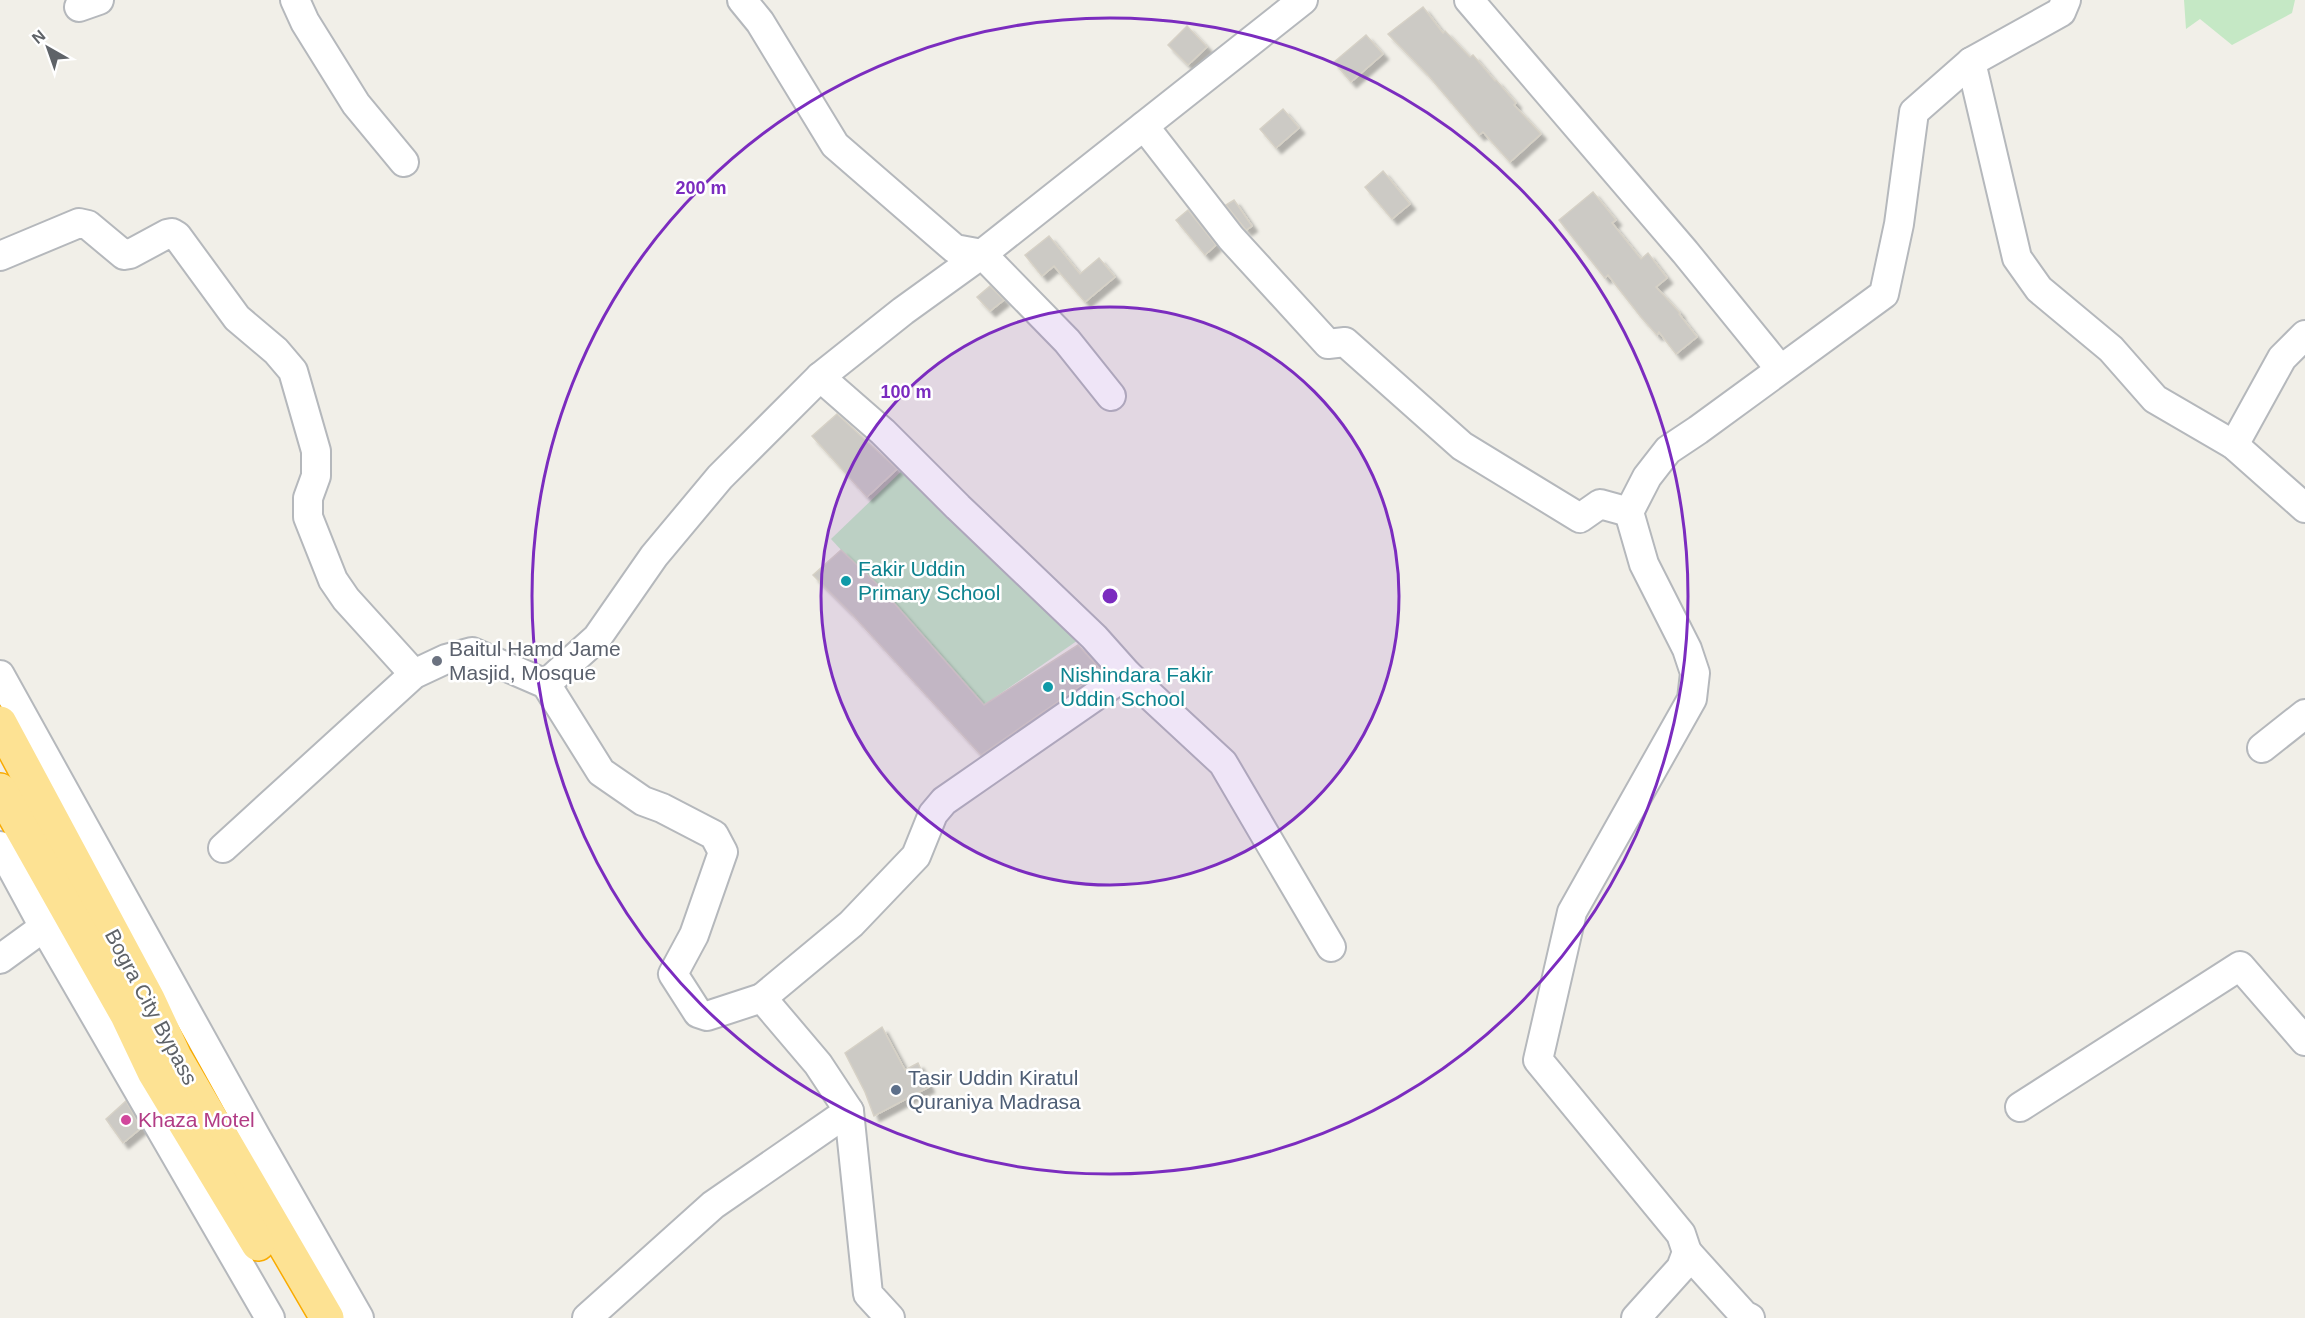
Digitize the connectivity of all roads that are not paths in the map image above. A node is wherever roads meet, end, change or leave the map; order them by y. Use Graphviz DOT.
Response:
graph roads {
  1 [pos="295,0"];
  2 [pos="742,0"];
  3 [pos="1469,0"];
  4 [pos="2066,0"];
  5 [pos="1286,5"];
  6 [pos="1971,62"];
  7 [pos="1144,126"];
  8 [pos="404,162"];
  9 [pos="982,254"];
  10 [pos="0,256"];
  11 [pos="2305,335"];
  12 [pos="1780,369"];
  13 [pos="820,376"];
  14 [pos="1111,396"];
  15 [pos="2234,445"];
  16 [pos="2305,508"];
  17 [pos="1629,512"];
  18 [pos="414,674"];
  19 [pos="1127,674"];
  20 [pos="0,675"];
  21 [pos="546,684"];
  22 [pos="2305,714"];
  23 [pos="8,721"];
  24 [pos="2262,748"];
  25 [pos="0,790"];
  26 [pos="0,846"];
  27 [pos="222,848"];
  28 [pos="44,927"];
  29 [pos="1331,947"];
  30 [pos="0,959"];
  31 [pos="762,998"];
  32 [pos="2305,1041"];
  33 [pos="165,1064"];
  34 [pos="2020,1107"];
  35 [pos="849,1111"];
  36 [pos="1687,1252"];
  37 [pos="270,1318"];
  38 [pos="301,1318"];
  39 [pos="327,1318"];
  40 [pos="359,1318"];
  41 [pos="588,1318"];
  42 [pos="890,1318"];
  43 [pos="1636,1318"];
  44 [pos="1750,1318"];
  1 -- 8 [label="street"];
  2 -- 9 [label="street"];
  3 -- 12 [label="street"];
  4 -- 6 [label="street"];
  5 -- 7 [label="street"];
  6 -- 12 [label="street"];
  6 -- 15 [label="street"];
  7 -- 9 [label="street"];
  7 -- 17 [label="street"];
  9 -- 13 [label="street"];
  9 -- 14 [label="street"];
  10 -- 18 [label="street"];
  11 -- 15 [label="street"];
  12 -- 17 [label="street"];
  13 -- 19 [label="street"];
  13 -- 21 [label="street"];
  15 -- 16 [label="street"];
  17 -- 36 [label="street"];
  18 -- 21 [label="street"];
  18 -- 27 [label="street"];
  19 -- 29 [label="street"];
  19 -- 31 [label="street"];
  20 -- 23 [label="street"];
  21 -- 31 [label="street"];
  22 -- 24 [label="street"];
  23 -- 33 [label="highway, Bogra City Bypass"];
  23 -- 40 [label="street"];
  25 -- 33 [label="highway, Bogra City Bypass"];
  26 -- 28 [label="street"];
  28 -- 30 [label="street"];
  28 -- 37 [label="street"];
  31 -- 35 [label="street"];
  32 -- 34 [label="street"];
  33 -- 38 [label="highway, Bogra City Bypass"];
  33 -- 39 [label="highway, Bogra City Bypass"];
  35 -- 41 [label="street"];
  35 -- 42 [label="street"];
  36 -- 43 [label="street"];
  36 -- 44 [label="street"];
}
